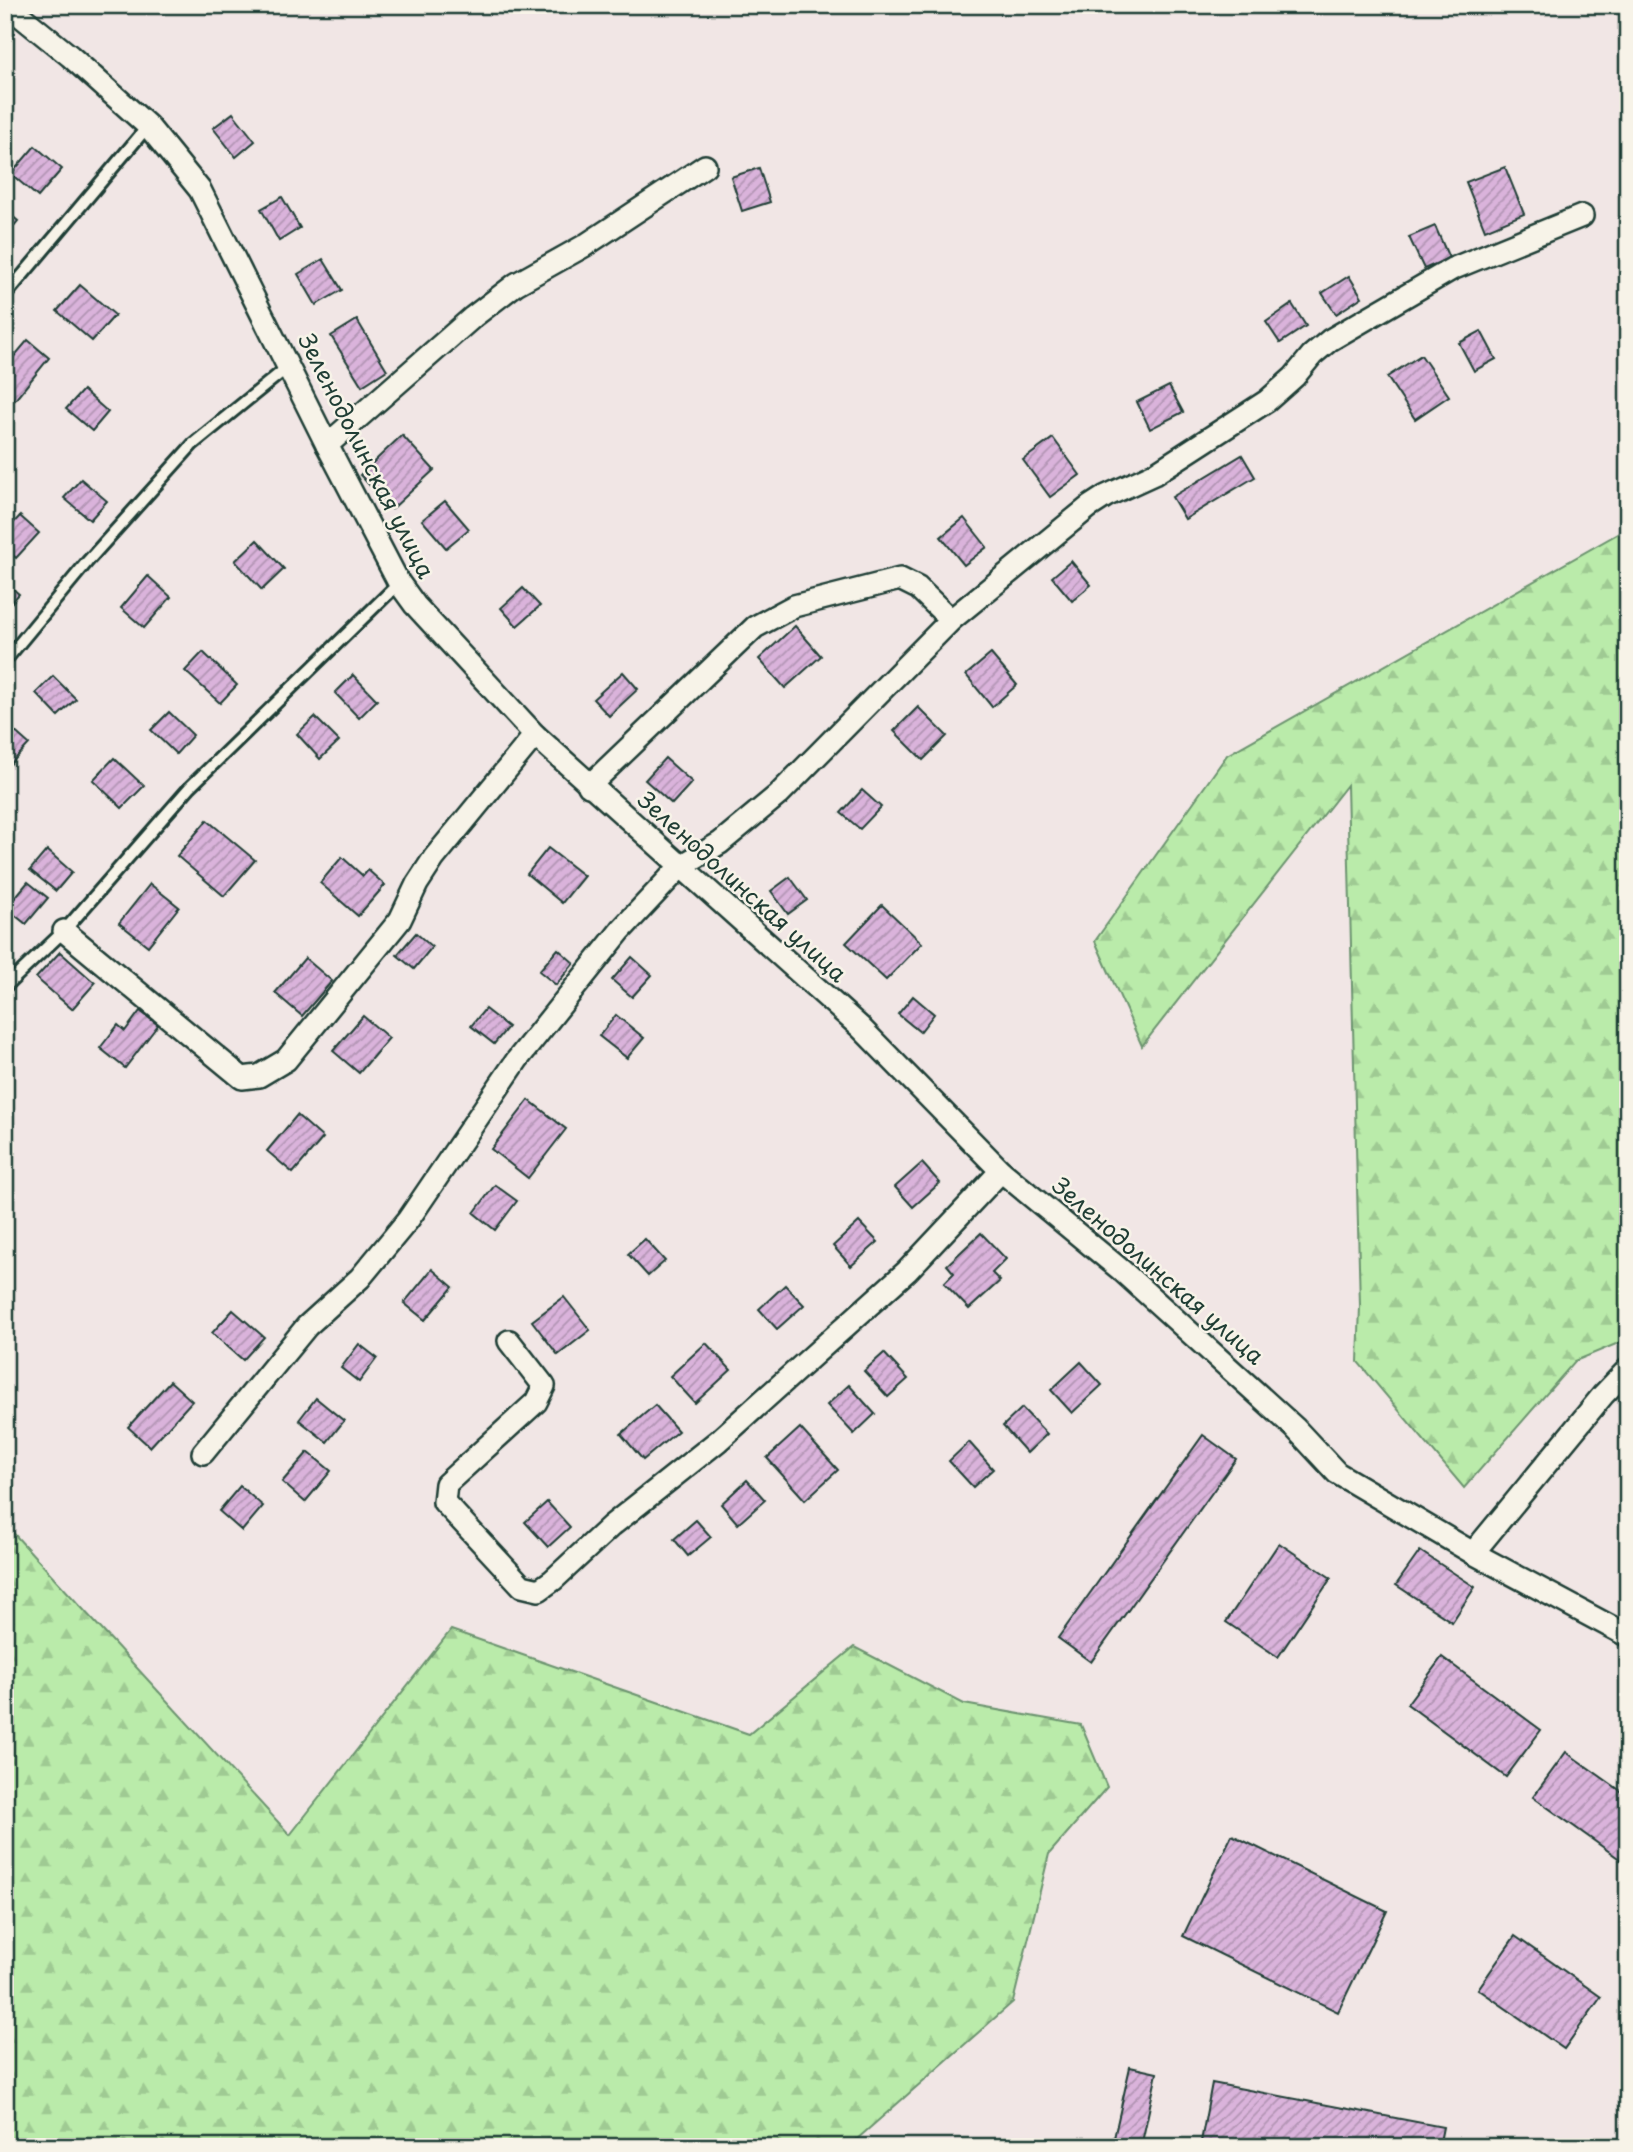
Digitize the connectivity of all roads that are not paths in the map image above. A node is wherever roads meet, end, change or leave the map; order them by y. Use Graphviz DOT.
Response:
graph roads {
  1 [pos="7,5"];
  2 [pos="148,126"];
  3 [pos="705,166"];
  4 [pos="1582,216"];
  5 [pos="5,296"];
  6 [pos="289,366"];
  7 [pos="327,445"];
  8 [pos="399,583"];
  9 [pos="951,620"];
  10 [pos="5,661"];
  11 [pos="535,736"];
  12 [pos="589,786"];
  13 [pos="681,866"];
  14 [pos="64,931"];
  15 [pos="5,988"];
  16 [pos="1002,1171"];
  17 [pos="509,1341"];
  18 [pos="1628,1369"];
  19 [pos="203,1453"];
  20 [pos="1473,1553"];
  21 [pos="1628,1636"];
  1 -- 2 [label="street, Зеленодолинская улица"];
  2 -- 5 [label="lane"];
  2 -- 6 [label="street, Зеленодолинская улица"];
  3 -- 7 [label="street"];
  4 -- 9 [label="street"];
  6 -- 7 [label="street, Зеленодолинская улица"];
  6 -- 10 [label="lane"];
  7 -- 8 [label="street, Зеленодолинская улица"];
  8 -- 11 [label="street, Зеленодолинская улица"];
  8 -- 14 [label="lane"];
  9 -- 12 [label="street"];
  9 -- 13 [label="street"];
  11 -- 12 [label="street, Зеленодолинская улица"];
  11 -- 14 [label="street"];
  12 -- 13 [label="street, Зеленодолинская улица"];
  13 -- 16 [label="street, Зеленодолинская улица"];
  13 -- 19 [label="street"];
  14 -- 15 [label="lane"];
  16 -- 17 [label="street"];
  16 -- 20 [label="street, Зеленодолинская улица"];
  18 -- 20 [label="street"];
  20 -- 21 [label="street, Зеленодолинская улица"];
}
